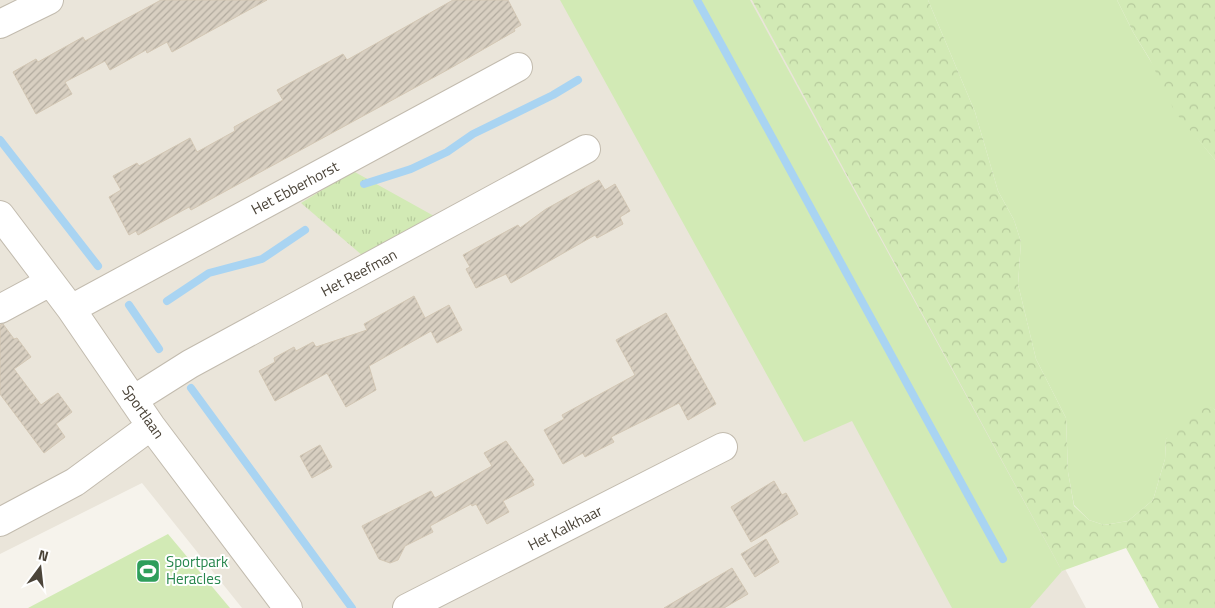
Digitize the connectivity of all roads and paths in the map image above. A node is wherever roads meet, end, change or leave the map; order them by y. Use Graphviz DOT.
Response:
graph roads {
  1 [pos="49,0"];
  2 [pos="0,24"];
  3 [pos="518,66"];
  4 [pos="586,150"];
  5 [pos="0,215"];
  6 [pos="50,282"];
  7 [pos="0,309"];
  8 [pos="71,309"];
  9 [pos="133,400"];
  10 [pos="151,426"];
  11 [pos="722,447"];
  12 [pos="0,522"];
  13 [pos="288,608"];
  14 [pos="407,608"];
  1 -- 2 [label="street"];
  3 -- 8 [label="street, Het Ebberhorst"];
  4 -- 9 [label="street, Het Reefman"];
  5 -- 6 [label="street, Sportlaan"];
  6 -- 7 [label="street"];
  6 -- 8 [label="street, Sportlaan"];
  8 -- 9 [label="street, Sportlaan"];
  9 -- 10 [label="street, Sportlaan"];
  10 -- 12 [label="street"];
  10 -- 13 [label="street, Sportlaan"];
  11 -- 14 [label="street, Het Kalkhaar"];
}
